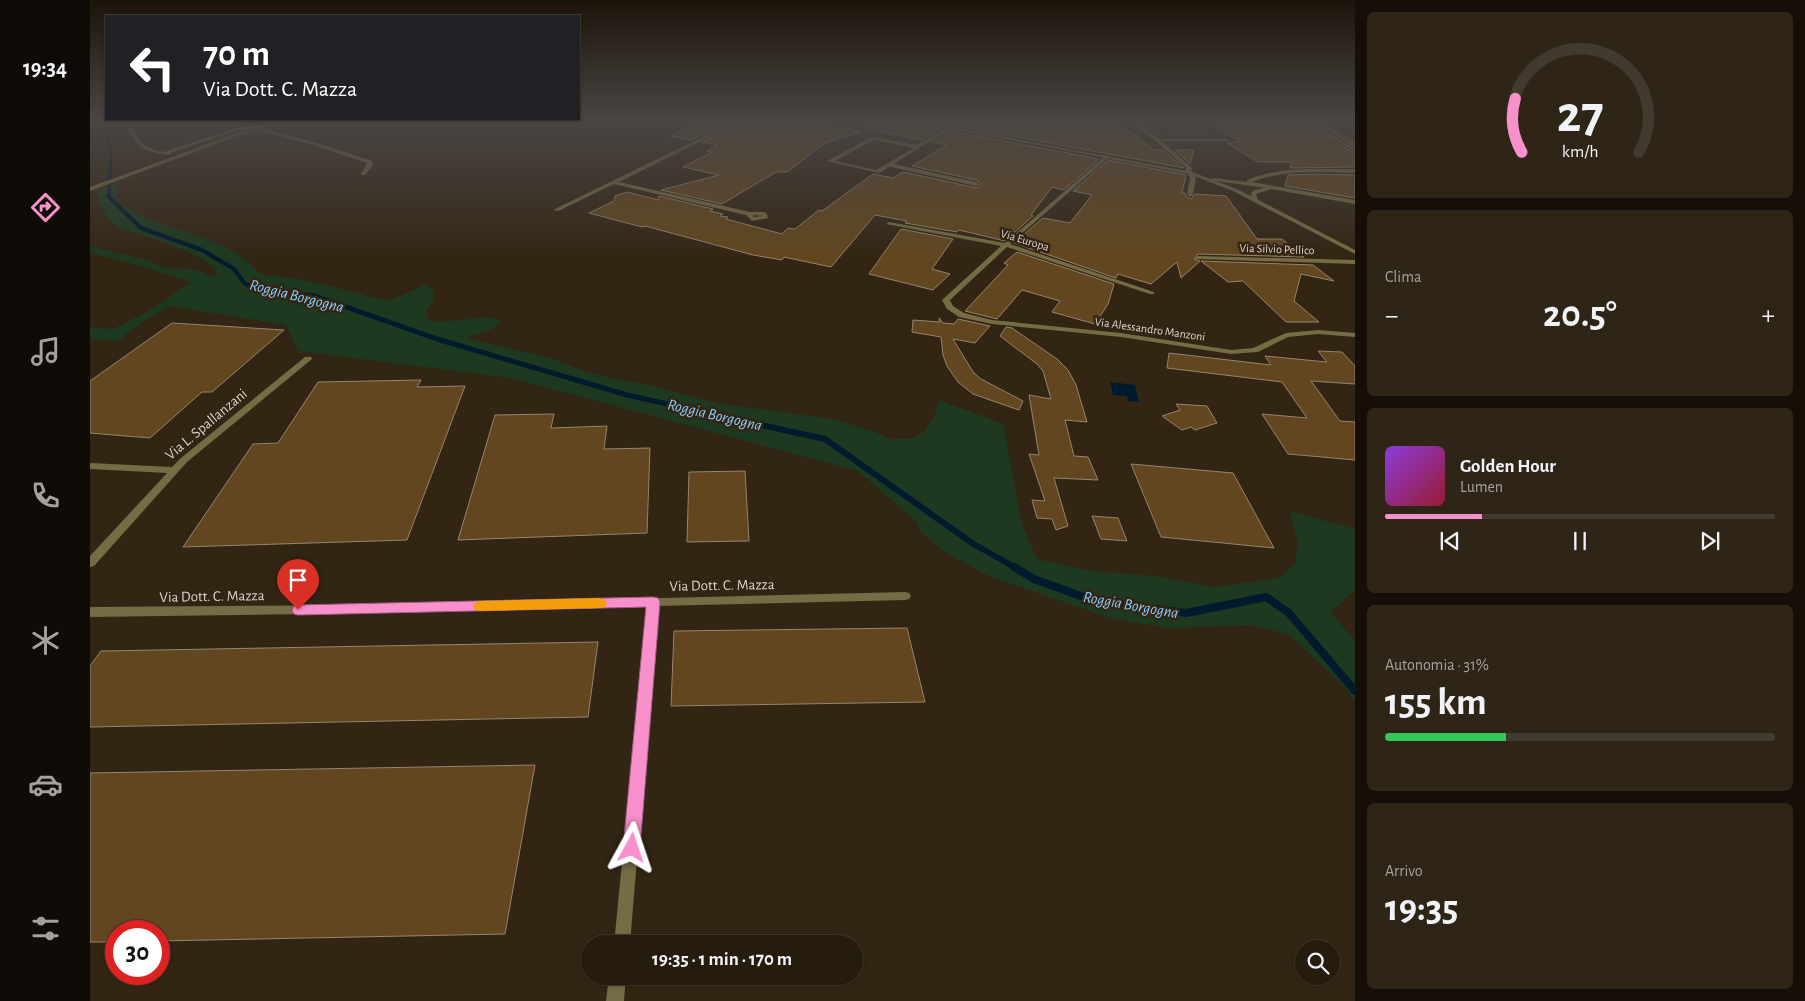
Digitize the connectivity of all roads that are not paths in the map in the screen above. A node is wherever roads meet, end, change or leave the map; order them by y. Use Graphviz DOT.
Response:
graph roads {
  1 [pos="150,167"];
  2 [pos="369,167"];
  3 [pos="645,167"];
  4 [pos="854,167"];
  5 [pos="886,167"];
  6 [pos="897,167"];
  7 [pos="1096,167"];
  8 [pos="1157,167"];
  9 [pos="1188,167"];
  10 [pos="1355,171"];
  11 [pos="1190,173"];
  12 [pos="363,174"];
  13 [pos="1213,180"];
  14 [pos="614,182"];
  15 [pos="976,184"];
  16 [pos="1250,184"];
  17 [pos="90,188"];
  18 [pos="1275,188"];
  19 [pos="1190,195"];
  20 [pos="1255,200"];
  21 [pos="1355,202"];
  22 [pos="556,210"];
  23 [pos="750,214"];
  24 [pos="889,224"];
  25 [pos="1006,245"];
  26 [pos="1355,252"];
  27 [pos="1198,258"];
  28 [pos="1355,262"];
  29 [pos="1152,293"];
  30 [pos="1355,335"];
  31 [pos="308,359"];
  32 [pos="90,466"];
  33 [pos="174,470"];
  34 [pos="90,564"];
  35 [pos="904,596"];
  36 [pos="653,602"];
  37 [pos="90,612"];
  38 [pos="623,935"];
  39 [pos="617,985"];
  40 [pos="615,1001"];
  1 -- 17 [label="street"];
  2 -- 12 [label="street"];
  3 -- 14 [label="street"];
  4 -- 5 [label="street"];
  6 -- 15 [label="street"];
  7 -- 25 [label="street"];
  8 -- 11 [label="street"];
  9 -- 11 [label="street"];
  10 -- 16 [label="street"];
  11 -- 13 [label="street"];
  11 -- 19 [label="street"];
  13 -- 16 [label="street"];
  13 -- 20 [label="street"];
  14 -- 22 [label="street"];
  14 -- 23 [label="street"];
  16 -- 18 [label="street"];
  18 -- 20 [label="street"];
  18 -- 21 [label="street"];
  20 -- 26 [label="street"];
  24 -- 25 [label="street, Via Europa"];
  25 -- 29 [label="street, Via Europa"];
  25 -- 30 [label="street, Via Alessandro Manzoni"];
  27 -- 28 [label="street, Via Silvio Pellico"];
  31 -- 33 [label="street, Via L. Spallanzani"];
  32 -- 33 [label="street"];
  33 -- 34 [label="street, Via L. Spallanzani"];
  35 -- 36 [label="street, Via Dott. C. Mazza"];
  36 -- 37 [label="street, Via Dott. C. Mazza"];
  36 -- 38 [label="street"];
  39 -- 40 [label="street"];
}
